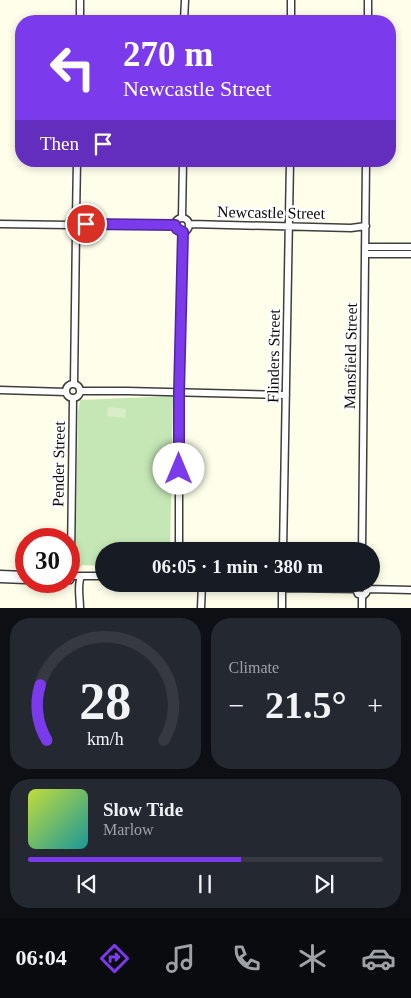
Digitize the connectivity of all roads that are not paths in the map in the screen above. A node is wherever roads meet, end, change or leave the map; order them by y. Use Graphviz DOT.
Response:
graph roads {
  1 [pos="80,0"];
  2 [pos="185,0"];
  3 [pos="291,0"];
  4 [pos="368,0"];
  5 [pos="80,15"];
  6 [pos="184,15"];
  7 [pos="291,15"];
  8 [pos="368,15"];
  9 [pos="77,167"];
  10 [pos="183,167"];
  11 [pos="290,167"];
  12 [pos="366,167"];
  13 [pos="76,216"];
  14 [pos="182,218"];
  15 [pos="0,224"];
  16 [pos="83,224"];
  17 [pos="190,224"];
  18 [pos="69,225"];
  19 [pos="175,225"];
  20 [pos="290,226"];
  21 [pos="366,228"];
  22 [pos="76,230"];
  23 [pos="183,232"];
  24 [pos="411,247"];
  25 [pos="365,250"];
  26 [pos="411,254"];
  27 [pos="74,384"];
  28 [pos="0,390"];
  29 [pos="81,391"];
  30 [pos="66,392"];
  31 [pos="179,393"];
  32 [pos="286,395"];
  33 [pos="73,399"];
  34 [pos="71,528"];
  35 [pos="179,542"];
  36 [pos="283,542"];
  37 [pos="362,542"];
  38 [pos="0,574"];
  39 [pos="15,575"];
  40 [pos="95,577"];
  41 [pos="0,579"];
  42 [pos="81,579"];
  43 [pos="15,580"];
  44 [pos="95,580"];
  45 [pos="380,588"];
  46 [pos="411,590"];
  47 [pos="202,592"];
  48 [pos="281,592"];
  49 [pos="357,592"];
  50 [pos="365,592"];
  51 [pos="362,595"];
  52 [pos="80,608"];
  53 [pos="201,608"];
  54 [pos="282,608"];
  55 [pos="362,608"];
  1 -- 5 [label="street"];
  2 -- 6 [label="street"];
  3 -- 7 [label="street"];
  4 -- 8 [label="street"];
  9 -- 13 [label="street"];
  10 -- 14 [label="street"];
  11 -- 20 [label="street, Flinders Street"];
  12 -- 21 [label="street, Mansfield Street"];
  13 -- 16 [label="street"];
  13 -- 18 [label="street"];
  14 -- 17 [label="street"];
  14 -- 19 [label="street"];
  15 -- 18 [label="street"];
  16 -- 19 [label="street"];
  16 -- 22 [label="street"];
  17 -- 20 [label="street, Newcastle Street"];
  17 -- 23 [label="street"];
  18 -- 22 [label="street"];
  19 -- 23 [label="street"];
  20 -- 21 [label="street, Newcastle Street"];
  20 -- 32 [label="street, Flinders Street"];
  21 -- 25 [label="street, Mansfield Street"];
  22 -- 27 [label="street"];
  23 -- 31 [label="street"];
  24 -- 25 [label="street"];
  25 -- 26 [label="street"];
  25 -- 37 [label="street, Mansfield Street"];
  27 -- 29 [label="street"];
  27 -- 30 [label="street"];
  28 -- 30 [label="street"];
  29 -- 31 [label="street"];
  29 -- 33 [label="street"];
  30 -- 33 [label="street"];
  31 -- 32 [label="street"];
  31 -- 35 [label="street"];
  32 -- 36 [label="street, Flinders Street"];
  33 -- 34 [label="street, Pender Street"];
  38 -- 39 [label="street"];
  40 -- 42 [label="street"];
  41 -- 43 [label="street"];
  42 -- 44 [label="street"];
  42 -- 52 [label="street"];
  45 -- 46 [label="street"];
  47 -- 53 [label="street"];
  48 -- 54 [label="street"];
  49 -- 51 [label="street"];
  50 -- 51 [label="street"];
  51 -- 55 [label="street"];
}
